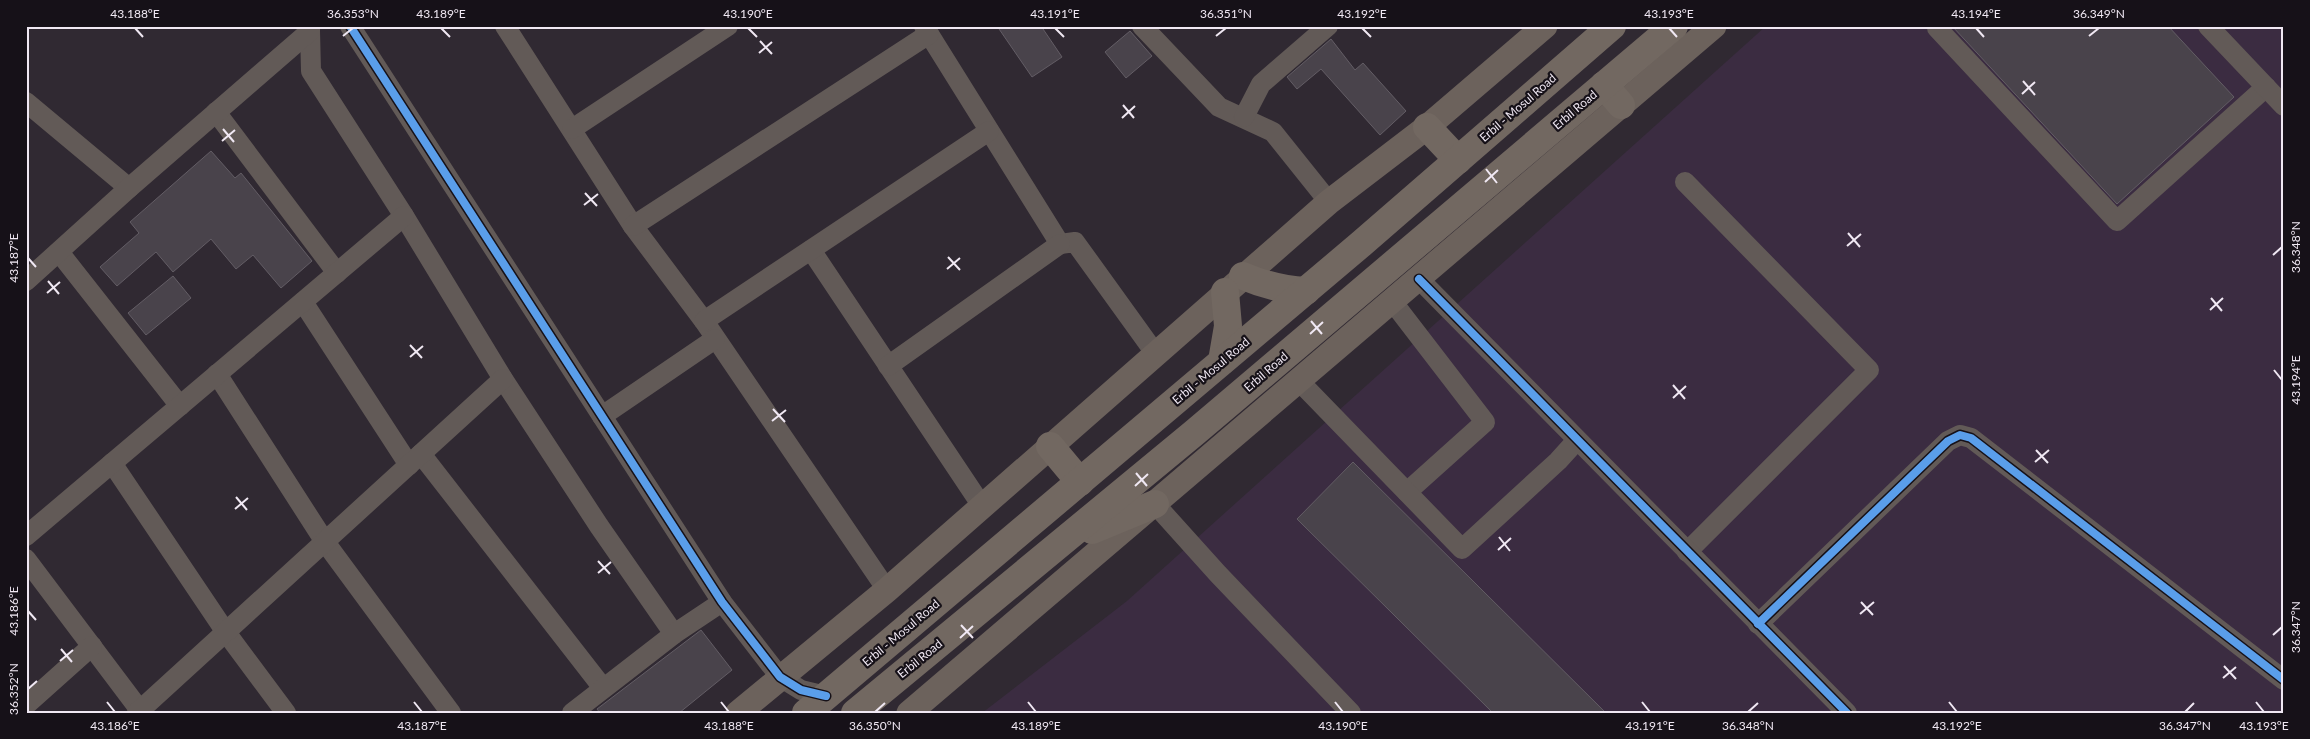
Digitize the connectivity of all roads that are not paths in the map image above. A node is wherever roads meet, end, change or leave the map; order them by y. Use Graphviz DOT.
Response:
graph roads {
  1 [pos="350,26"];
  2 [pos="728,26"];
  3 [pos="1142,26"];
  4 [pos="1328,26"];
  5 [pos="1545,26"];
  6 [pos="1612,26"];
  7 [pos="1674,26"];
  8 [pos="1714,26"];
  9 [pos="1939,26"];
  10 [pos="2208,26"];
  11 [pos="310,29"];
  12 [pos="511,29"];
  13 [pos="927,30"];
  14 [pos="2266,87"];
  15 [pos="1613,95"];
  16 [pos="26,102"];
  17 [pos="2284,106"];
  18 [pos="216,112"];
  19 [pos="1244,117"];
  20 [pos="1427,127"];
  21 [pos="572,129"];
  22 [pos="990,131"];
  23 [pos="1458,160"];
  24 [pos="1684,182"];
  25 [pos="129,188"];
  26 [pos="1329,202"];
  27 [pos="404,216"];
  28 [pos="634,226"];
  29 [pos="1060,244"];
  30 [pos="811,250"];
  31 [pos="58,252"];
  32 [pos="337,273"];
  33 [pos="1419,278"];
  34 [pos="26,282"];
  35 [pos="1234,284"];
  36 [pos="1306,291"];
  37 [pos="1392,301"];
  38 [pos="302,302"];
  39 [pos="704,321"];
  40 [pos="715,339"];
  41 [pos="1155,353"];
  42 [pos="1222,361"];
  43 [pos="888,366"];
  44 [pos="217,374"];
  45 [pos="503,379"];
  46 [pos="1299,381"];
  47 [pos="180,406"];
  48 [pos="602,416"];
  49 [pos="1577,440"];
  50 [pos="1050,446"];
  51 [pos="415,460"];
  52 [pos="112,463"];
  53 [pos="1080,482"];
  54 [pos="1407,492"];
  55 [pos="1155,504"];
  56 [pos="982,506"];
  57 [pos="28,532"];
  58 [pos="325,542"];
  59 [pos="1065,542"];
  60 [pos="1687,552"];
  61 [pos="26,559"];
  62 [pos="887,590"];
  63 [pos="722,602"];
  64 [pos="1758,624"];
  65 [pos="225,631"];
  66 [pos="674,634"];
  67 [pos="92,646"];
  68 [pos="780,677"];
  69 [pos="2284,680"];
  70 [pos="603,688"];
  71 [pos="26,705"];
  72 [pos="824,707"];
  73 [pos="140,712"];
  74 [pos="286,713"];
  75 [pos="451,713"];
  76 [pos="572,713"];
  77 [pos="738,713"];
  78 [pos="855,713"];
  79 [pos="909,713"];
  80 [pos="1351,713"];
  81 [pos="1847,713"];
  1 -- 48 [label="street"];
  2 -- 21 [label="street"];
  3 -- 19 [label="street"];
  4 -- 19 [label="street"];
  5 -- 20 [label="main road"];
  6 -- 23 [label="highway, Erbil - Mosul Road"];
  7 -- 15 [label="highway, Erbil Road"];
  8 -- 15 [label="main road"];
  9 -- 14 [label="street"];
  10 -- 14 [label="street"];
  11 -- 18 [label="street"];
  11 -- 27 [label="street"];
  12 -- 21 [label="street"];
  13 -- 22 [label="street"];
  13 -- 28 [label="street"];
  14 -- 17 [label="street"];
  15 -- 33 [label="main road"];
  15 -- 59 [label="highway, Erbil Road"];
  16 -- 25 [label="street"];
  18 -- 25 [label="street"];
  18 -- 32 [label="street"];
  19 -- 26 [label="street"];
  20 -- 23 [label="highway"];
  20 -- 26 [label="main road"];
  21 -- 28 [label="street"];
  22 -- 29 [label="street"];
  22 -- 30 [label="street"];
  23 -- 36 [label="highway, Erbil - Mosul Road"];
  24 -- 60 [label="street"];
  25 -- 31 [label="street"];
  26 -- 35 [label="main road"];
  27 -- 32 [label="street"];
  27 -- 45 [label="street"];
  28 -- 39 [label="street"];
  29 -- 41 [label="street"];
  29 -- 43 [label="street"];
  30 -- 39 [label="street"];
  30 -- 43 [label="street"];
  31 -- 34 [label="street"];
  31 -- 47 [label="street"];
  32 -- 38 [label="street"];
  33 -- 37 [label="main road"];
  33 -- 49 [label="street"];
  35 -- 36 [label="highway"];
  35 -- 41 [label="main road"];
  35 -- 42 [label="highway"];
  36 -- 42 [label="highway, Erbil - Mosul Road"];
  37 -- 46 [label="main road"];
  37 -- 54 [label="street"];
  38 -- 44 [label="street"];
  38 -- 51 [label="street"];
  39 -- 40 [label="street"];
  40 -- 48 [label="street"];
  40 -- 62 [label="street"];
  41 -- 50 [label="main road"];
  42 -- 53 [label="highway, Erbil - Mosul Road"];
  43 -- 56 [label="street"];
  44 -- 47 [label="street"];
  44 -- 58 [label="street"];
  45 -- 51 [label="street"];
  45 -- 66 [label="street"];
  46 -- 54 [label="street"];
  46 -- 55 [label="main road"];
  47 -- 52 [label="street"];
  48 -- 63 [label="street"];
  49 -- 54 [label="street"];
  49 -- 60 [label="street"];
  50 -- 53 [label="highway"];
  50 -- 56 [label="main road"];
  51 -- 58 [label="street"];
  51 -- 70 [label="street"];
  52 -- 57 [label="street"];
  52 -- 65 [label="street"];
  53 -- 72 [label="highway, Erbil - Mosul Road"];
  55 -- 59 [label="highway"];
  55 -- 79 [label="main road"];
  55 -- 80 [label="street"];
  56 -- 62 [label="main road"];
  58 -- 65 [label="street"];
  58 -- 75 [label="street"];
  59 -- 78 [label="highway, Erbil Road"];
  60 -- 64 [label="street"];
  61 -- 67 [label="street"];
  62 -- 68 [label="main road"];
  63 -- 66 [label="street"];
  63 -- 68 [label="street"];
  64 -- 69 [label="street"];
  64 -- 81 [label="street"];
  65 -- 73 [label="street"];
  65 -- 74 [label="street"];
  66 -- 70 [label="street"];
  67 -- 71 [label="street"];
  67 -- 73 [label="street"];
  68 -- 72 [label="street"];
  68 -- 77 [label="main road"];
  70 -- 76 [label="street"];
}
